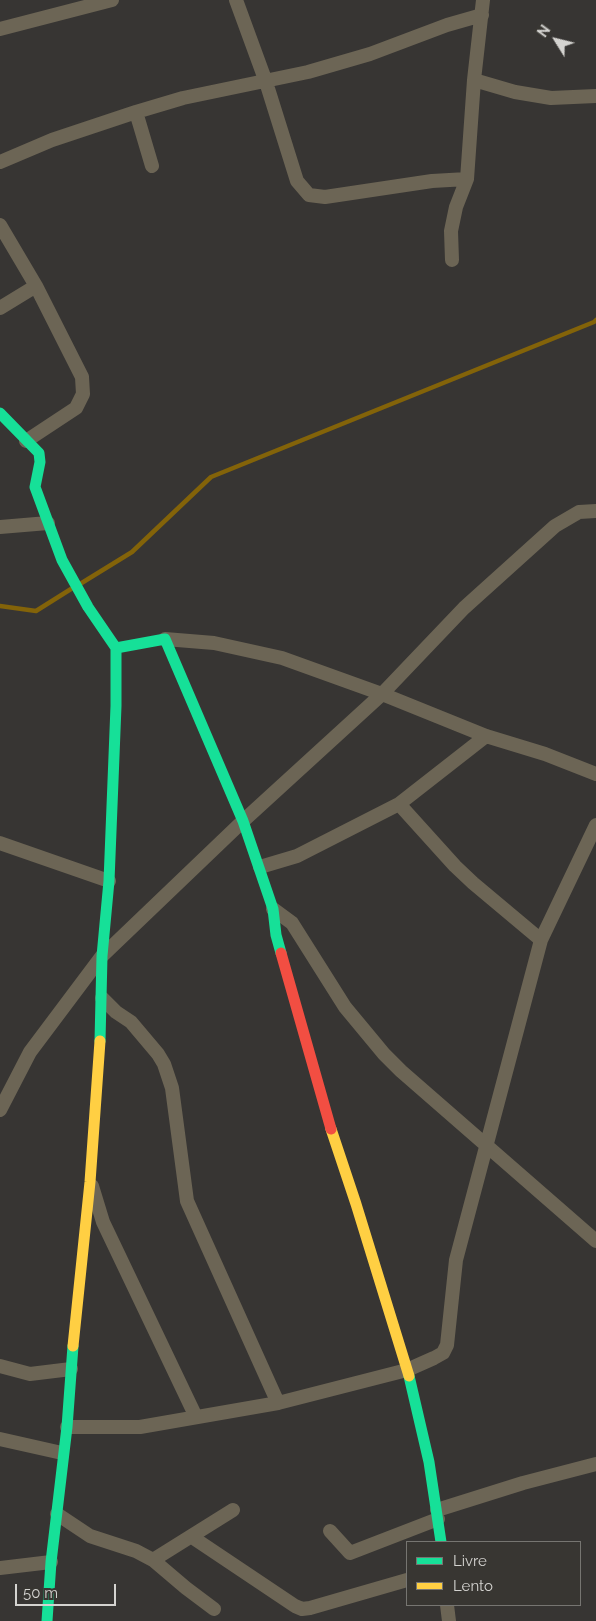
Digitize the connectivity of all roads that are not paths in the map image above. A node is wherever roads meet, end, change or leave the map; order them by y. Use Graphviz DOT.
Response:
graph roads {
  1 [pos="112,0"];
  2 [pos="236,0"];
  3 [pos="483,0"];
  4 [pos="482,15"];
  5 [pos="0,29"];
  6 [pos="474,80"];
  7 [pos="266,82"];
  8 [pos="596,96"];
  9 [pos="136,112"];
  10 [pos="0,162"];
  11 [pos="152,166"];
  12 [pos="467,179"];
  13 [pos="0,225"];
  14 [pos="452,260"];
  15 [pos="36,286"];
  16 [pos="0,308"];
  17 [pos="0,413"];
  18 [pos="26,442"];
  19 [pos="596,511"];
  20 [pos="48,523"];
  21 [pos="0,527"];
  22 [pos="165,639"];
  23 [pos="116,648"];
  24 [pos="382,694"];
  25 [pos="486,736"];
  26 [pos="596,774"];
  27 [pos="399,804"];
  28 [pos="243,821"];
  29 [pos="596,825"];
  30 [pos="0,843"];
  31 [pos="260,868"];
  32 [pos="109,881"];
  33 [pos="273,909"];
  34 [pos="542,940"];
  35 [pos="102,956"];
  36 [pos="102,998"];
  37 [pos="0,1110"];
  38 [pos="486,1146"];
  39 [pos="90,1182"];
  40 [pos="596,1241"];
  41 [pos="0,1366"];
  42 [pos="71,1369"];
  43 [pos="407,1370"];
  44 [pos="278,1403"];
  45 [pos="196,1417"];
  46 [pos="67,1427"];
  47 [pos="0,1439"];
  48 [pos="62,1453"];
  49 [pos="596,1464"];
  50 [pos="233,1510"];
  51 [pos="57,1514"];
  52 [pos="438,1514"];
  53 [pos="330,1531"];
  54 [pos="192,1536"];
  55 [pos="441,1541"];
  56 [pos="153,1560"];
  57 [pos="50,1562"];
  58 [pos="0,1568"];
  59 [pos="406,1580"];
  60 [pos="447,1606"];
  61 [pos="214,1610"];
  62 [pos="47,1621"];
  63 [pos="449,1621"];
  1 -- 5 [label="street"];
  2 -- 7 [label="street"];
  3 -- 4 [label="street"];
  4 -- 6 [label="street"];
  4 -- 7 [label="street"];
  6 -- 8 [label="street"];
  6 -- 12 [label="street"];
  7 -- 9 [label="street"];
  7 -- 12 [label="street"];
  9 -- 10 [label="street"];
  9 -- 11 [label="street"];
  12 -- 14 [label="street"];
  13 -- 15 [label="street"];
  15 -- 16 [label="street"];
  15 -- 18 [label="street"];
  17 -- 18 [label="street"];
  18 -- 20 [label="street"];
  19 -- 24 [label="street"];
  20 -- 21 [label="street"];
  20 -- 23 [label="street"];
  22 -- 23 [label="street"];
  22 -- 24 [label="street"];
  22 -- 28 [label="street"];
  23 -- 32 [label="street"];
  24 -- 25 [label="street"];
  24 -- 28 [label="street"];
  25 -- 26 [label="street"];
  25 -- 27 [label="street"];
  27 -- 31 [label="street"];
  27 -- 34 [label="street"];
  28 -- 31 [label="street"];
  28 -- 35 [label="street"];
  29 -- 34 [label="street"];
  30 -- 32 [label="street"];
  31 -- 33 [label="street"];
  32 -- 35 [label="street"];
  33 -- 38 [label="street"];
  33 -- 43 [label="street"];
  34 -- 38 [label="street"];
  35 -- 36 [label="street"];
  35 -- 37 [label="street"];
  36 -- 39 [label="street"];
  36 -- 44 [label="street"];
  38 -- 40 [label="street"];
  38 -- 43 [label="street"];
  39 -- 42 [label="street"];
  39 -- 45 [label="street"];
  41 -- 42 [label="street"];
  42 -- 46 [label="street"];
  43 -- 44 [label="street"];
  43 -- 52 [label="street"];
  44 -- 45 [label="street"];
  45 -- 46 [label="street"];
  46 -- 48 [label="street"];
  47 -- 48 [label="street"];
  48 -- 51 [label="street"];
  49 -- 52 [label="street"];
  50 -- 54 [label="street"];
  51 -- 56 [label="street"];
  51 -- 57 [label="street"];
  52 -- 53 [label="street"];
  52 -- 55 [label="street"];
  54 -- 56 [label="street"];
  54 -- 59 [label="street"];
  56 -- 61 [label="street"];
  57 -- 58 [label="street"];
  57 -- 62 [label="street"];
  60 -- 63 [label="street"];
}
